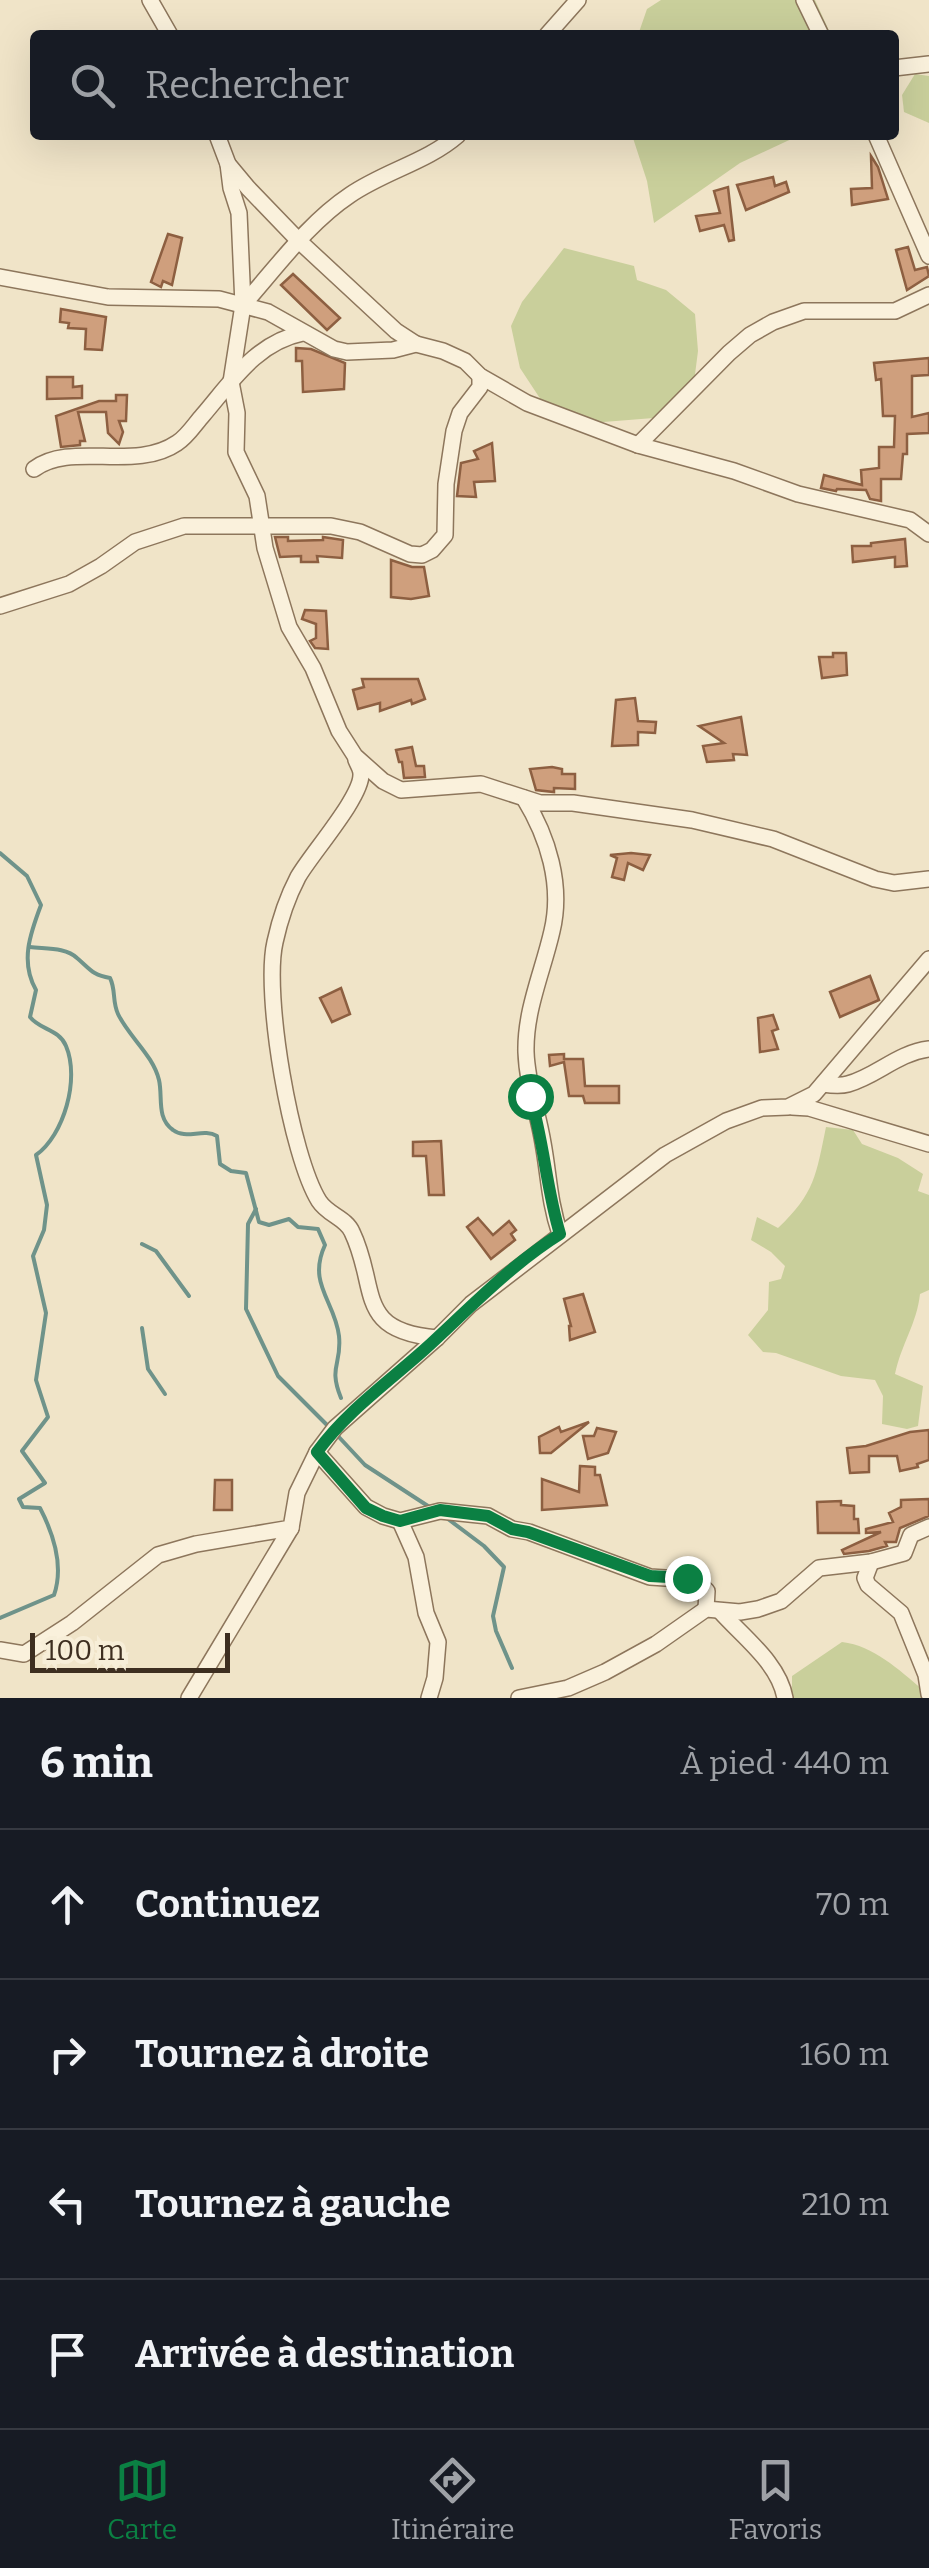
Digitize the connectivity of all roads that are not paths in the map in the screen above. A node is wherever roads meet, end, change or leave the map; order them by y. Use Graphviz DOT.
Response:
graph roads {
  1 [pos="150,0"];
  2 [pos="578,0"];
  3 [pos="804,0"];
  4 [pos="167,30"];
  5 [pos="552,30"];
  6 [pos="819,30"];
  7 [pos="929,64"];
  8 [pos="899,67"];
  9 [pos="219,140"];
  10 [pos="452,140"];
  11 [pos="878,140"];
  12 [pos="228,164"];
  13 [pos="299,241"];
  14 [pos="929,256"];
  15 [pos="0,277"];
  16 [pos="929,295"];
  17 [pos="243,306"];
  18 [pos="303,333"];
  19 [pos="416,344"];
  20 [pos="480,376"];
  21 [pos="231,382"];
  22 [pos="638,445"];
  23 [pos="34,470"];
  24 [pos="262,528"];
  25 [pos="929,534"];
  26 [pos="0,606"];
  27 [pos="355,756"];
  28 [pos="400,790"];
  29 [pos="355,795"];
  30 [pos="524,798"];
  31 [pos="929,879"];
  32 [pos="929,959"];
  33 [pos="929,1049"];
  34 [pos="823,1084"];
  35 [pos="788,1107"];
  36 [pos="929,1144"];
  37 [pos="560,1234"];
  38 [pos="437,1338"];
  39 [pos="317,1452"];
  40 [pos="400,1521"];
  41 [pos="929,1527"];
  42 [pos="291,1528"];
  43 [pos="871,1562"];
  44 [pos="713,1610"];
  45 [pos="0,1650"];
  46 [pos="929,1694"];
  47 [pos="189,1698"];
  48 [pos="429,1698"];
  49 [pos="519,1698"];
  50 [pos="785,1698"];
  1 -- 4 [label="street"];
  2 -- 5 [label="street"];
  3 -- 6 [label="street"];
  7 -- 8 [label="street"];
  9 -- 12 [label="street"];
  10 -- 13 [label="street"];
  11 -- 14 [label="street"];
  12 -- 13 [label="street"];
  12 -- 17 [label="street"];
  13 -- 17 [label="street"];
  13 -- 19 [label="street"];
  15 -- 17 [label="street"];
  16 -- 22 [label="street"];
  17 -- 18 [label="street"];
  17 -- 21 [label="street"];
  18 -- 19 [label="street"];
  18 -- 21 [label="street"];
  19 -- 20 [label="street"];
  20 -- 22 [label="street"];
  20 -- 24 [label="street"];
  21 -- 23 [label="street"];
  21 -- 24 [label="street"];
  22 -- 25 [label="street"];
  24 -- 26 [label="street"];
  24 -- 27 [label="street"];
  27 -- 28 [label="street"];
  27 -- 29 [label="street"];
  28 -- 29 [label="street"];
  28 -- 30 [label="street"];
  29 -- 38 [label="street"];
  30 -- 31 [label="street"];
  30 -- 37 [label="street"];
  32 -- 34 [label="street"];
  33 -- 34 [label="street"];
  34 -- 35 [label="street"];
  35 -- 36 [label="street"];
  35 -- 37 [label="street"];
  37 -- 38 [label="street"];
  38 -- 39 [label="street"];
  39 -- 40 [label="street"];
  39 -- 42 [label="street"];
  40 -- 44 [label="street"];
  40 -- 48 [label="street"];
  41 -- 43 [label="street"];
  42 -- 45 [label="street"];
  42 -- 47 [label="street"];
  43 -- 44 [label="street"];
  43 -- 46 [label="street"];
  44 -- 49 [label="street"];
  44 -- 50 [label="street"];
}
